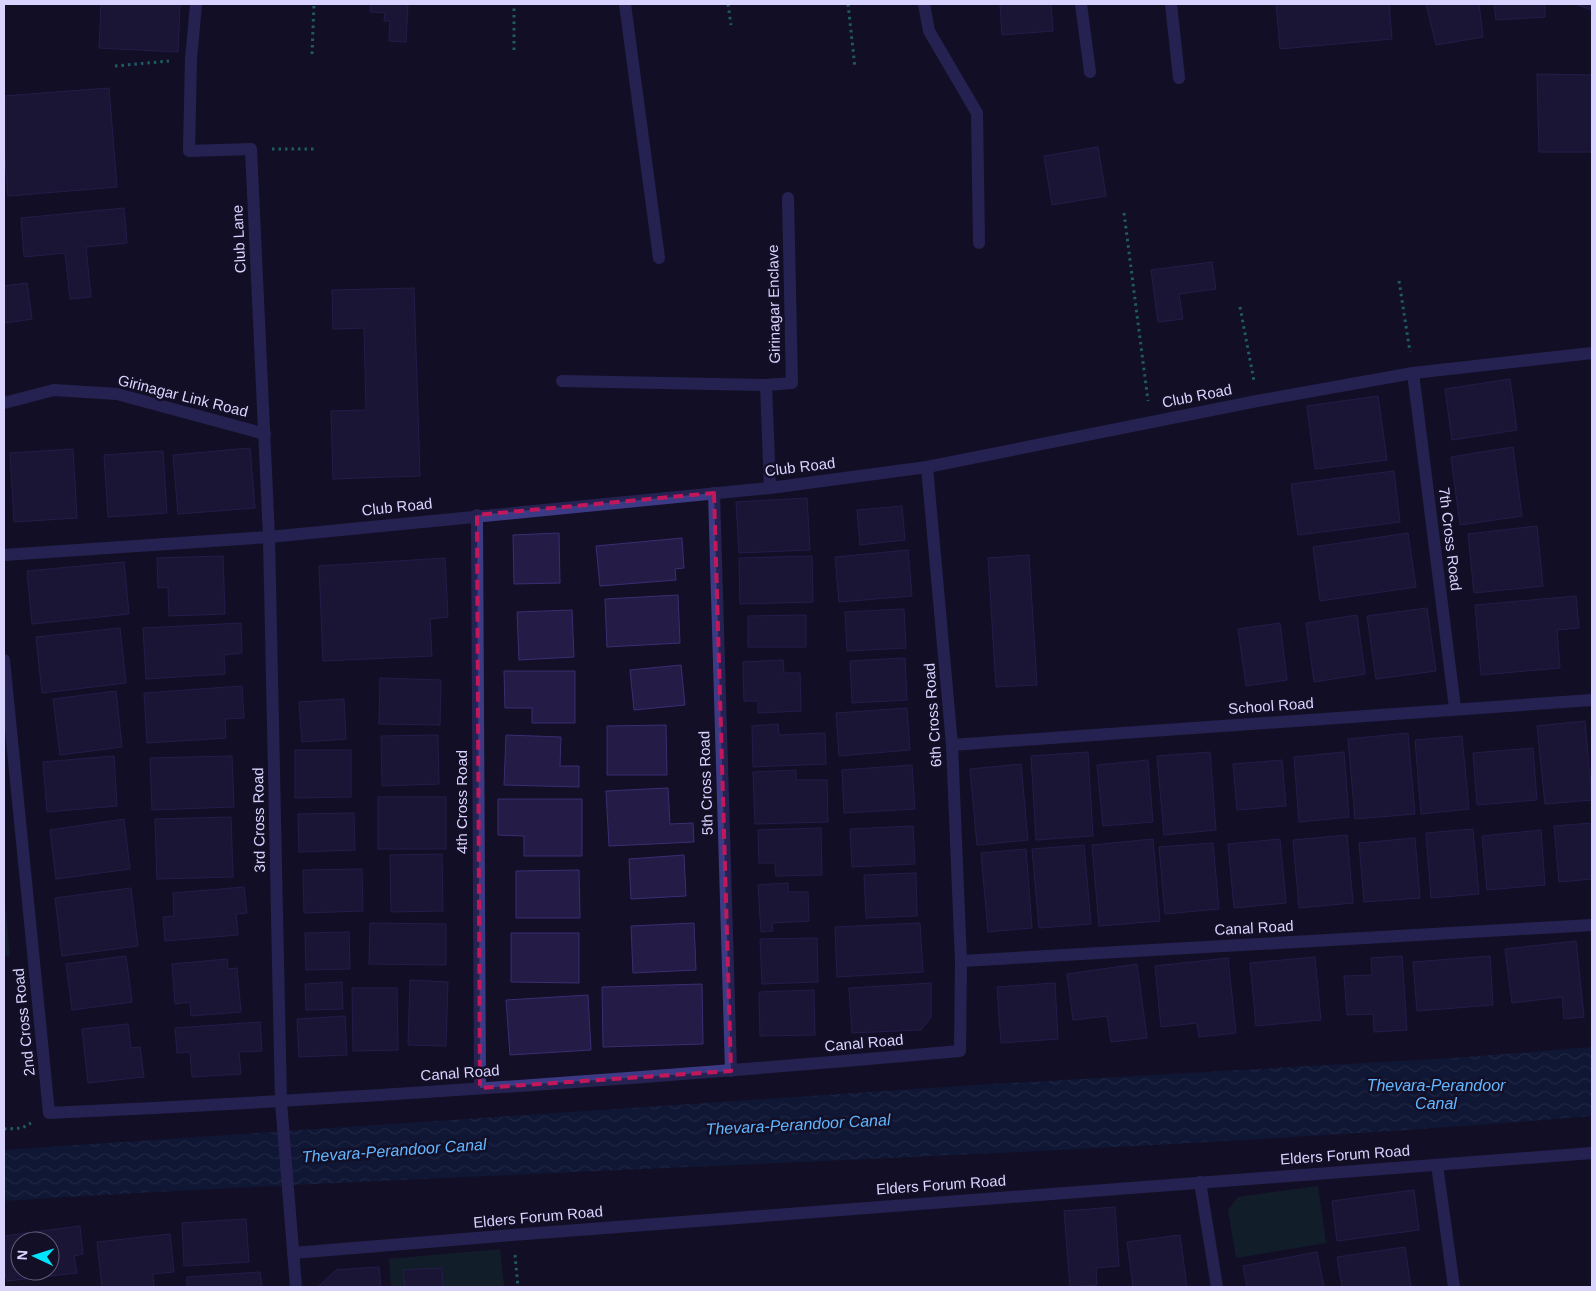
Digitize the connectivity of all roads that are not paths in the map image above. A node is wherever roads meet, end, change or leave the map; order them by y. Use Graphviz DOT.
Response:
graph roads {
  1 [pos="196,4"];
  2 [pos="625,4"];
  3 [pos="924,4"];
  4 [pos="1082,4"];
  5 [pos="1171,4"];
  6 [pos="1090,72"];
  7 [pos="1179,78"];
  8 [pos="788,198"];
  9 [pos="979,243"];
  10 [pos="659,258"];
  11 [pos="1592,353"];
  12 [pos="1413,373"];
  13 [pos="562,381"];
  14 [pos="766,385"];
  15 [pos="4,403"];
  16 [pos="265,434"];
  17 [pos="927,467"];
  18 [pos="770,488"];
  19 [pos="714,493"];
  20 [pos="477,515"];
  21 [pos="269,537"];
  22 [pos="4,555"];
  23 [pos="4,660"];
  24 [pos="6,693"];
  25 [pos="1592,700"];
  26 [pos="1455,708"];
  27 [pos="952,745"];
  28 [pos="1592,925"];
  29 [pos="961,961"];
  30 [pos="731,1071"];
  31 [pos="480,1088"];
  32 [pos="282,1102"];
  33 [pos="49,1113"];
  34 [pos="1592,1153"];
  35 [pos="1438,1165"];
  36 [pos="1200,1182"];
  37 [pos="293,1253"];
  38 [pos="296,1287"];
  39 [pos="1217,1287"];
  40 [pos="1454,1287"];
  1 -- 16 [label="street, Club Lane"];
  2 -- 10 [label="street"];
  3 -- 9 [label="street"];
  4 -- 6 [label="street"];
  5 -- 7 [label="street"];
  8 -- 14 [label="street, Girinagar Enclave"];
  11 -- 12 [label="street, Club Road"];
  12 -- 17 [label="street, Club Road"];
  12 -- 26 [label="street, 7th Cross Road"];
  13 -- 14 [label="street, Girinagar Enclave"];
  14 -- 18 [label="street, Girinagar Enclave"];
  15 -- 16 [label="street, Girinagar Link Road"];
  16 -- 21 [label="street, Club Lane"];
  17 -- 18 [label="street, Club Road"];
  17 -- 27 [label="street, 6th Cross Road"];
  18 -- 19 [label="street, Club Road"];
  19 -- 20 [label="street, Club Road"];
  19 -- 30 [label="street, 5th Cross Road"];
  20 -- 21 [label="street, Club Road"];
  20 -- 31 [label="street, 4th Cross Road"];
  21 -- 22 [label="street, Club Road"];
  21 -- 32 [label="street, 3rd Cross Road"];
  23 -- 24 [label="street, 2nd Cross Road"];
  24 -- 33 [label="street, 2nd Cross Road"];
  25 -- 26 [label="street, School Road"];
  26 -- 27 [label="street, School Road"];
  27 -- 29 [label="street, 6th Cross Road"];
  28 -- 29 [label="street, Canal Road"];
  29 -- 30 [label="street, Canal Road"];
  30 -- 31 [label="street, Canal Road"];
  31 -- 32 [label="street, Canal Road"];
  32 -- 33 [label="street, Canal Road"];
  32 -- 37 [label="street, 3rd Cross Road"];
  34 -- 35 [label="street, Elders Forum Road"];
  35 -- 36 [label="street, Elders Forum Road"];
  35 -- 40 [label="street"];
  36 -- 37 [label="street, Elders Forum Road"];
  36 -- 39 [label="street"];
  37 -- 38 [label="street, 3rd Cross Road"];
}
